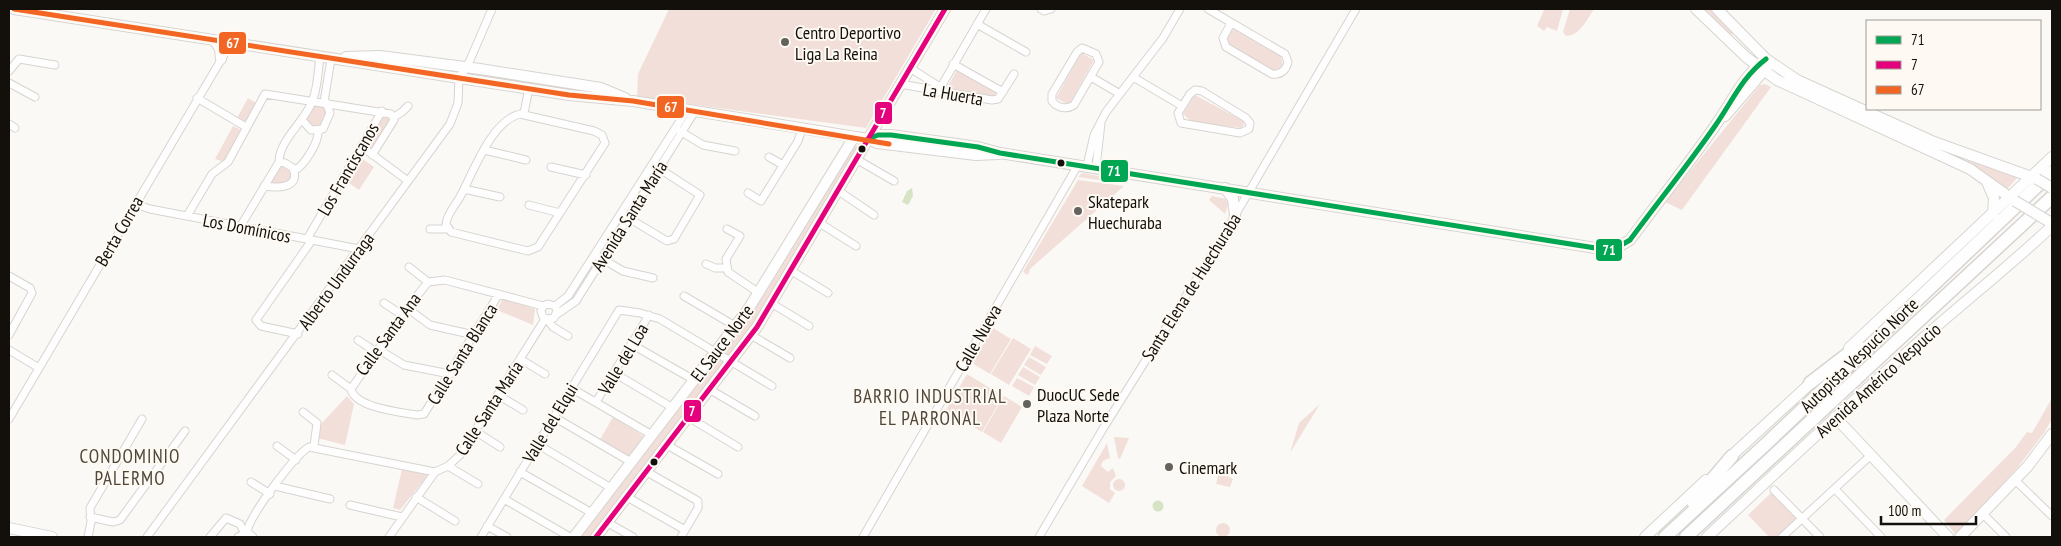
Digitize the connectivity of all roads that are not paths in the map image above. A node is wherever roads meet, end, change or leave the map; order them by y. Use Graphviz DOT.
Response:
graph roads {
  1 [pos="14,9"];
  2 [pos="492,9"];
  3 [pos="945,9"];
  4 [pos="986,9"];
  5 [pos="1041,9"];
  6 [pos="1051,9"];
  7 [pos="1208,9"];
  8 [pos="1356,9"];
  9 [pos="1696,9"];
  10 [pos="1717,9"];
  11 [pos="1177,10"];
  12 [pos="1231,23"];
  13 [pos="977,24"];
  14 [pos="1736,28"];
  15 [pos="1725,37"];
  16 [pos="215,41"];
  17 [pos="231,43"];
  18 [pos="1026,52"];
  19 [pos="320,57"];
  20 [pos="331,58"];
  21 [pos="221,59"];
  22 [pos="1769,61"];
  23 [pos="953,64"];
  24 [pos="56,65"];
  25 [pos="466,67"];
  26 [pos="910,68"];
  27 [pos="1760,69"];
  28 [pos="9,71"];
  29 [pos="508,73"];
  30 [pos="1014,74"];
  31 [pos="459,77"];
  32 [pos="1091,77"];
  33 [pos="1133,77"];
  34 [pos="9,83"];
  35 [pos="900,84"];
  36 [pos="506,85"];
  37 [pos="529,88"];
  38 [pos="939,89"];
  39 [pos="1003,92"];
  40 [pos="1120,94"];
  41 [pos="35,97"];
  42 [pos="197,98"];
  43 [pos="313,100"];
  44 [pos="325,102"];
  45 [pos="633,102"];
  46 [pos="408,106"];
  47 [pos="1182,106"];
  48 [pos="382,111"];
  49 [pos="691,111"];
  50 [pos="524,113"];
  51 [pos="394,117"];
  52 [pos="303,121"];
  53 [pos="246,127"];
  54 [pos="802,129"];
  55 [pos="678,130"];
  56 [pos="318,131"];
  57 [pos="854,137"];
  58 [pos="868,139"];
  59 [pos="361,146"];
  60 [pos="484,150"];
  61 [pos="736,151"];
  62 [pos="372,155"];
  63 [pos="769,157"];
  64 [pos="2052,157"];
  65 [pos="856,159"];
  66 [pos="526,160"];
  67 [pos="279,162"];
  68 [pos="783,165"];
  69 [pos="655,166"];
  70 [pos="1087,166"];
  71 [pos="551,167"];
  72 [pos="294,170"];
  73 [pos="2052,172"];
  74 [pos="586,175"];
  75 [pos="1985,178"];
  76 [pos="2035,178"];
  77 [pos="408,181"];
  78 [pos="894,181"];
  79 [pos="264,186"];
  80 [pos="1225,188"];
  81 [pos="2052,188"];
  82 [pos="464,189"];
  83 [pos="837,190"];
  84 [pos="748,193"];
  85 [pos="1249,193"];
  86 [pos="500,197"];
  87 [pos="2052,197"];
  88 [pos="2012,200"];
  89 [pos="135,204"];
  90 [pos="529,204"];
  91 [pos="560,213"];
  92 [pos="1993,214"];
  93 [pos="624,215"];
  94 [pos="874,215"];
  95 [pos="187,216"];
  96 [pos="1235,216"];
  97 [pos="818,222"];
  98 [pos="2051,223"];
  99 [pos="240,227"];
  100 [pos="727,228"];
  101 [pos="430,229"];
  102 [pos="447,229"];
  103 [pos="309,240"];
  104 [pos="856,246"];
  105 [pos="359,249"];
  106 [pos="595,254"];
  107 [pos="602,259"];
  108 [pos="778,263"];
  109 [pos="706,264"];
  110 [pos="409,267"];
  111 [pos="726,268"];
  112 [pos="790,270"];
  113 [pos="9,276"];
  114 [pos="654,278"];
  115 [pos="428,282"];
  116 [pos="759,293"];
  117 [pos="828,293"];
  118 [pos="499,294"];
  119 [pos="684,296"];
  120 [pos="384,303"];
  121 [pos="771,304"];
  122 [pos="1912,304"];
  123 [pos="543,306"];
  124 [pos="556,310"];
  125 [pos="404,311"];
  126 [pos="649,315"];
  127 [pos="546,319"];
  128 [pos="735,326"];
  129 [pos="809,326"];
  130 [pos="298,334"];
  131 [pos="9,335"];
  132 [pos="474,335"];
  133 [pos="751,335"];
  134 [pos="568,336"];
  135 [pos="358,340"];
  136 [pos="631,344"];
  137 [pos="9,350"];
  138 [pos="377,350"];
  139 [pos="716,352"];
  140 [pos="790,358"];
  141 [pos="520,360"];
  142 [pos="730,362"];
  143 [pos="39,368"];
  144 [pos="450,374"];
  145 [pos="545,374"];
  146 [pos="614,374"];
  147 [pos="332,375"];
  148 [pos="694,380"];
  149 [pos="1810,383"];
  150 [pos="772,386"];
  151 [pos="571,388"];
  152 [pos="350,389"];
  153 [pos="709,389"];
  154 [pos="498,395"];
  155 [pos="596,402"];
  156 [pos="673,408"];
  157 [pos="523,410"];
  158 [pos="303,412"];
  159 [pos="554,416"];
  160 [pos="755,416"];
  161 [pos="688,417"];
  162 [pos="1835,417"];
  163 [pos="142,418"];
  164 [pos="9,419"];
  165 [pos="185,431"];
  166 [pos="475,431"];
  167 [pos="2052,434"];
  168 [pos="652,435"];
  169 [pos="537,444"];
  170 [pos="667,445"];
  171 [pos="277,446"];
  172 [pos="314,446"];
  173 [pos="500,447"];
  174 [pos="738,447"];
  175 [pos="1871,455"];
  176 [pos="1732,456"];
  177 [pos="296,460"];
  178 [pos="631,462"];
  179 [pos="448,466"];
  180 [pos="435,472"];
  181 [pos="520,472"];
  182 [pos="647,472"];
  183 [pos="718,474"];
  184 [pos="2015,480"];
  185 [pos="252,482"];
  186 [pos="478,484"];
  187 [pos="275,486"];
  188 [pos="611,488"];
  189 [pos="1835,489"];
  190 [pos="1774,490"];
  191 [pos="270,494"];
  192 [pos="416,497"];
  193 [pos="627,497"];
  194 [pos="330,499"];
  195 [pos="504,499"];
  196 [pos="350,505"];
  197 [pos="592,513"];
  198 [pos="1983,514"];
  199 [pos="2052,516"];
  200 [pos="90,517"];
  201 [pos="402,517"];
  202 [pos="1802,519"];
  203 [pos="455,521"];
  204 [pos="608,523"];
  205 [pos="488,526"];
  206 [pos="9,528"];
  207 [pos="685,530"];
  208 [pos="243,534"];
  209 [pos="1688,536"];
  210 [pos="52,537"];
  211 [pos="88,537"];
  212 [pos="147,537"];
  213 [pos="210,537"];
  214 [pos="253,537"];
  215 [pos="389,537"];
  216 [pos="481,537"];
  217 [pos="507,537"];
  218 [pos="572,537"];
  219 [pos="596,537"];
  220 [pos="633,537"];
  221 [pos="681,537"];
  222 [pos="863,537"];
  223 [pos="1039,537"];
  224 [pos="1645,537"];
  225 [pos="1664,537"];
  226 [pos="1707,537"];
  227 [pos="1782,537"];
  228 [pos="1820,537"];
  229 [pos="1881,537"];
  230 [pos="1948,537"];
  231 [pos="1960,537"];
  232 [pos="2006,537"];
  1 -- 16 [label="street"];
  2 -- 25 [label="street"];
  3 -- 26 [label="street"];
  4 -- 13 [label="street"];
  5 -- 6 [label="street"];
  7 -- 12 [label="street"];
  8 -- 85 [label="street, Santa Elena de Huechuraba"];
  9 -- 15 [label="street"];
  10 -- 14 [label="street"];
  11 -- 33 [label="street"];
  12 -- 12 [label="street"];
  13 -- 18 [label="street"];
  13 -- 23 [label="street"];
  14 -- 15 [label="street"];
  14 -- 22 [label="street"];
  15 -- 27 [label="street"];
  16 -- 17 [label="street"];
  16 -- 21 [label="street"];
  17 -- 19 [label="street"];
  17 -- 21 [label="street, Berta Correa"];
  19 -- 20 [label="street"];
  19 -- 43 [label="street"];
  20 -- 25 [label="street"];
  20 -- 31 [label="street"];
  20 -- 44 [label="street"];
  21 -- 42 [label="street, Berta Correa"];
  22 -- 27 [label="street"];
  22 -- 76 [label="street"];
  23 -- 38 [label="street"];
  23 -- 39 [label="street, La Huerta"];
  24 -- 28 [label="street"];
  25 -- 29 [label="street"];
  25 -- 31 [label="street"];
  26 -- 35 [label="street"];
  26 -- 38 [label="street"];
  27 -- 75 [label="street"];
  27 -- 85 [label="street"];
  29 -- 36 [label="street"];
  29 -- 45 [label="street"];
  30 -- 39 [label="street, La Huerta"];
  31 -- 36 [label="street"];
  31 -- 77 [label="street, Alberto Undurraga"];
  32 -- 32 [label="street"];
  32 -- 40 [label="street"];
  33 -- 40 [label="street"];
  33 -- 47 [label="street"];
  34 -- 41 [label="street"];
  35 -- 38 [label="street, La Huerta"];
  35 -- 58 [label="street"];
  36 -- 37 [label="street"];
  37 -- 45 [label="street"];
  37 -- 50 [label="street"];
  38 -- 39 [label="street, La Huerta"];
  40 -- 70 [label="street"];
  42 -- 53 [label="street"];
  42 -- 89 [label="street, Berta Correa"];
  43 -- 44 [label="street"];
  43 -- 52 [label="street"];
  43 -- 53 [label="street"];
  44 -- 48 [label="street"];
  44 -- 56 [label="street"];
  45 -- 49 [label="street"];
  46 -- 51 [label="street, Los Franciscanos"];
  47 -- 47 [label="street"];
  48 -- 51 [label="street, Los Franciscanos"];
  48 -- 59 [label="street, Los Franciscanos"];
  49 -- 54 [label="street"];
  49 -- 55 [label="street, Avenida Santa María"];
  50 -- 60 [label="street"];
  50 -- 74 [label="street"];
  51 -- 62 [label="street, Los Franciscanos"];
  52 -- 56 [label="street"];
  52 -- 67 [label="street"];
  53 -- 95 [label="street"];
  54 -- 57 [label="street"];
  54 -- 68 [label="street"];
  55 -- 61 [label="street"];
  55 -- 69 [label="street, Avenida Santa María"];
  56 -- 72 [label="street"];
  57 -- 58 [label="street"];
  57 -- 108 [label="street, El Sauce Norte"];
  58 -- 65 [label="street"];
  58 -- 70 [label="street"];
  59 -- 62 [label="street"];
  59 -- 103 [label="street, Los Franciscanos"];
  60 -- 66 [label="street"];
  60 -- 82 [label="street"];
  62 -- 77 [label="street"];
  63 -- 68 [label="street"];
  64 -- 76 [label="street"];
  65 -- 78 [label="street"];
  65 -- 83 [label="street"];
  67 -- 72 [label="street"];
  67 -- 79 [label="street"];
  68 -- 84 [label="street"];
  69 -- 93 [label="street, Avenida Santa María"];
  69 -- 93 [label="street"];
  70 -- 80 [label="street"];
  70 -- 222 [label="street, Calle Nueva"];
  71 -- 74 [label="street"];
  72 -- 79 [label="street"];
  73 -- 122 [label="highway, Autopista Vespucio Norte"];
  74 -- 91 [label="street"];
  75 -- 88 [label="street"];
  75 -- 92 [label="street"];
  76 -- 81 [label="street, bridge"];
  76 -- 88 [label="street"];
  77 -- 105 [label="street, Alberto Undurraga"];
  79 -- 99 [label="street"];
  80 -- 85 [label="street"];
  80 -- 96 [label="street"];
  82 -- 86 [label="street"];
  82 -- 102 [label="street"];
  83 -- 94 [label="street"];
  83 -- 97 [label="street"];
  85 -- 96 [label="street, Santa Elena de Huechuraba"];
  87 -- 209 [label="highway, Autopista Vespucio Norte"];
  88 -- 92 [label="street"];
  88 -- 98 [label="street, bridge"];
  89 -- 95 [label="street, Los Domínicos"];
  89 -- 143 [label="street, Berta Correa"];
  90 -- 91 [label="street"];
  91 -- 102 [label="street"];
  92 -- 149 [label="street"];
  93 -- 106 [label="street, Avenida Santa María"];
  93 -- 107 [label="street, Avenida Santa María"];
  95 -- 99 [label="street, Los Domínicos"];
  96 -- 223 [label="street, Santa Elena de Huechuraba"];
  97 -- 104 [label="street"];
  97 -- 112 [label="street"];
  98 -- 162 [label="street, Avenida Américo Vespucio"];
  99 -- 103 [label="street, Los Domínicos"];
  100 -- 111 [label="street"];
  101 -- 102 [label="street"];
  103 -- 105 [label="street, Los Domínicos"];
  103 -- 130 [label="street, Los Franciscanos"];
  105 -- 130 [label="street, Alberto Undurraga"];
  106 -- 107 [label="street"];
  106 -- 124 [label="street, Avenida Santa María"];
  107 -- 114 [label="street"];
  107 -- 124 [label="street, Avenida Santa María"];
  108 -- 112 [label="street"];
  108 -- 116 [label="street, El Sauce Norte"];
  109 -- 111 [label="street"];
  110 -- 115 [label="street"];
  111 -- 116 [label="street"];
  112 -- 117 [label="street"];
  112 -- 121 [label="street"];
  113 -- 131 [label="street"];
  115 -- 118 [label="street"];
  115 -- 125 [label="street, Calle Santa Ana"];
  116 -- 128 [label="street, El Sauce Norte"];
  118 -- 123 [label="street"];
  118 -- 132 [label="street, Calle Santa Blanca"];
  119 -- 128 [label="street"];
  120 -- 125 [label="street"];
  121 -- 129 [label="street"];
  121 -- 133 [label="street"];
  122 -- 149 [label="highway"];
  122 -- 225 [label="highway, Autopista Vespucio Norte"];
  123 -- 124 [label="street"];
  123 -- 127 [label="street"];
  124 -- 127 [label="street, Avenida Santa María"];
  125 -- 132 [label="street"];
  125 -- 138 [label="street, Calle Santa Ana"];
  126 -- 136 [label="street, Valle del Loa"];
  126 -- 139 [label="street"];
  126 -- 151 [label="street, Valle del Elqui"];
  127 -- 134 [label="street"];
  127 -- 141 [label="street, Calle Santa María"];
  128 -- 139 [label="street, El Sauce Norte"];
  130 -- 212 [label="street, Alberto Undurraga"];
  132 -- 144 [label="street, Calle Santa Blanca"];
  133 -- 140 [label="street"];
  133 -- 142 [label="street"];
  135 -- 138 [label="street"];
  136 -- 146 [label="street, Valle del Loa"];
  136 -- 148 [label="street"];
  137 -- 143 [label="street"];
  138 -- 144 [label="street"];
  138 -- 152 [label="street, Calle Santa Ana"];
  139 -- 142 [label="street"];
  139 -- 148 [label="street, El Sauce Norte"];
  141 -- 145 [label="street"];
  141 -- 154 [label="street, Calle Santa María"];
  142 -- 150 [label="street"];
  142 -- 153 [label="street"];
  143 -- 164 [label="street, Berta Correa"];
  144 -- 152 [label="street, Calle Santa Blanca"];
  146 -- 155 [label="street, Valle del Loa"];
  146 -- 156 [label="street"];
  147 -- 152 [label="street"];
  148 -- 156 [label="street, El Sauce Norte"];
  149 -- 176 [label="street"];
  151 -- 155 [label="street"];
  151 -- 159 [label="street, Valle del Elqui"];
  153 -- 160 [label="street"];
  153 -- 161 [label="street"];
  154 -- 157 [label="street"];
  154 -- 166 [label="street, Calle Santa María"];
  155 -- 168 [label="street"];
  156 -- 168 [label="street, El Sauce Norte"];
  158 -- 172 [label="street"];
  159 -- 169 [label="street, Valle del Elqui"];
  159 -- 178 [label="street"];
  161 -- 170 [label="street"];
  161 -- 174 [label="street"];
  162 -- 175 [label="street"];
  162 -- 226 [label="street, Avenida Américo Vespucio"];
  163 -- 200 [label="street"];
  165 -- 200 [label="street"];
  166 -- 173 [label="street"];
  166 -- 179 [label="street, Calle Santa María"];
  167 -- 184 [label="street"];
  168 -- 178 [label="street, El Sauce Norte"];
  169 -- 181 [label="street, Valle del Elqui"];
  169 -- 188 [label="street"];
  170 -- 182 [label="street"];
  170 -- 183 [label="street"];
  171 -- 177 [label="street"];
  172 -- 177 [label="street"];
  172 -- 180 [label="street"];
  175 -- 189 [label="street"];
  175 -- 230 [label="street"];
  176 -- 224 [label="street"];
  176 -- 225 [label="highway"];
  177 -- 187 [label="street"];
  178 -- 188 [label="street, El Sauce Norte"];
  179 -- 180 [label="street, Calle Santa María"];
  179 -- 186 [label="street"];
  180 -- 192 [label="street, Calle Santa María"];
  181 -- 195 [label="street, Valle del Elqui"];
  181 -- 197 [label="street"];
  182 -- 193 [label="street"];
  182 -- 207 [label="street"];
  184 -- 198 [label="street"];
  184 -- 199 [label="street"];
  185 -- 191 [label="street"];
  187 -- 191 [label="street"];
  187 -- 194 [label="street"];
  188 -- 197 [label="street, El Sauce Norte"];
  189 -- 202 [label="street"];
  189 -- 229 [label="street"];
  190 -- 202 [label="street"];
  191 -- 208 [label="street"];
  192 -- 201 [label="street, Calle Santa María"];
  192 -- 203 [label="street"];
  193 -- 204 [label="street"];
  193 -- 207 [label="street"];
  195 -- 205 [label="street, Valle del Elqui"];
  195 -- 218 [label="street"];
  196 -- 201 [label="street"];
  197 -- 218 [label="street, El Sauce Norte"];
  198 -- 231 [label="street"];
  198 -- 232 [label="street"];
  200 -- 211 [label="street"];
  201 -- 215 [label="street, Calle Santa María"];
  202 -- 227 [label="street"];
  202 -- 228 [label="street"];
  204 -- 219 [label="street"];
  204 -- 220 [label="street"];
  205 -- 216 [label="street, Valle del Elqui"];
  205 -- 217 [label="street"];
  206 -- 210 [label="street"];
  207 -- 221 [label="street"];
  208 -- 213 [label="street"];
  208 -- 214 [label="street"];
}
